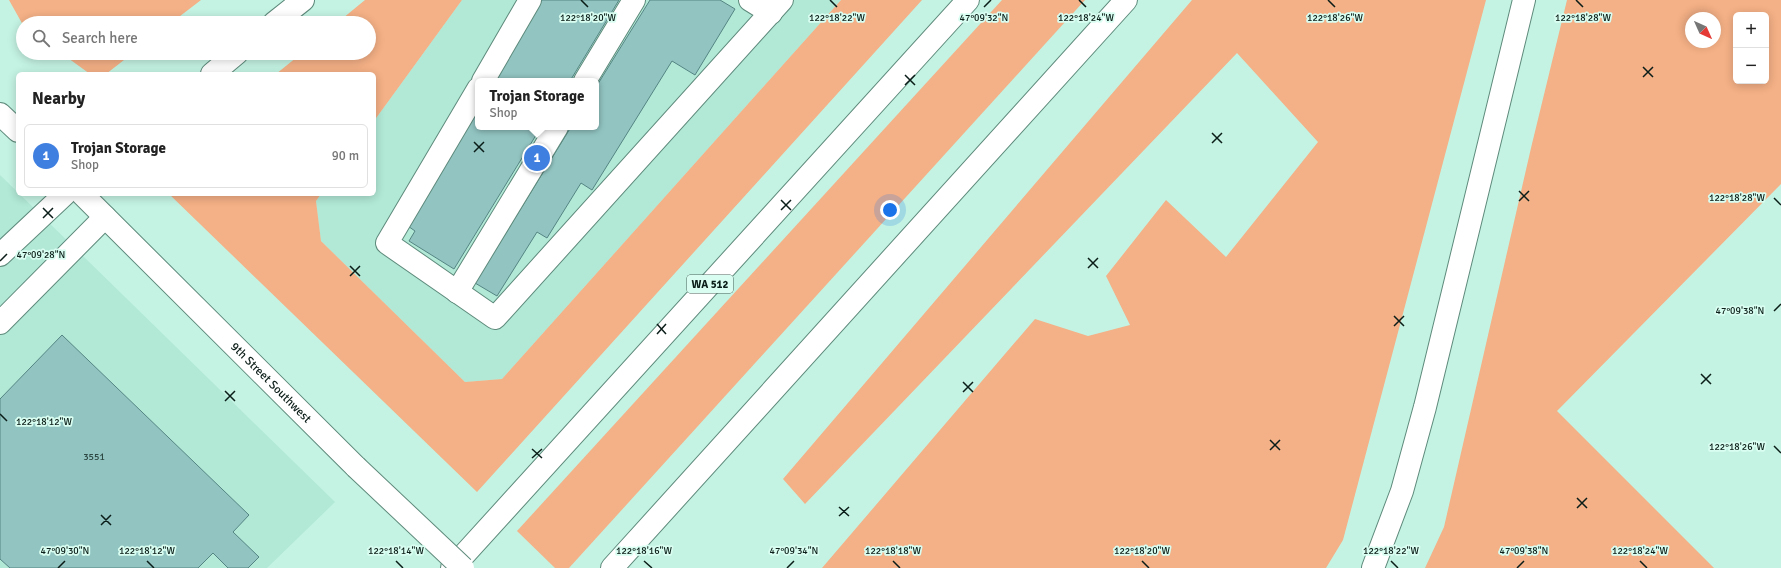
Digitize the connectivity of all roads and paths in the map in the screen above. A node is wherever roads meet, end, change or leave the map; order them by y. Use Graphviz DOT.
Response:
graph roads {
  1 [pos="303,0"];
  2 [pos="530,0"];
  3 [pos="634,0"];
  4 [pos="750,0"];
  5 [pos="968,0"];
  6 [pos="1126,0"];
  7 [pos="1524,0"];
  8 [pos="776,6"];
  9 [pos="283,16"];
  10 [pos="229,60"];
  11 [pos="214,72"];
  12 [pos="485,78"];
  13 [pos="587,78"];
  14 [pos="475,94"];
  15 [pos="0,114"];
  16 [pos="16,129"];
  17 [pos="555,130"];
  18 [pos="63,196"];
  19 [pos="84,196"];
  20 [pos="105,217"];
  21 [pos="0,255"];
  22 [pos="457,292"];
  23 [pos="0,323"];
  24 [pos="452,568"];
  25 [pos="463,568"];
  26 [pos="612,568"];
  27 [pos="1373,568"];
  1 -- 9 [label="main road"];
  2 -- 12 [label="main road"];
  3 -- 13 [label="main road"];
  4 -- 8 [label="main road"];
  5 -- 24 [label="main road, WA 512"];
  6 -- 26 [label="main road"];
  7 -- 27 [label="main road"];
  8 -- 22 [label="main road"];
  10 -- 11 [label="main road"];
  14 -- 22 [label="main road"];
  15 -- 16 [label="main road"];
  17 -- 22 [label="main road"];
  18 -- 21 [label="main road"];
  19 -- 20 [label="main road, 9th Street Southwest"];
  20 -- 23 [label="main road"];
  20 -- 25 [label="main road, 9th Street Southwest, bridge"];
}
